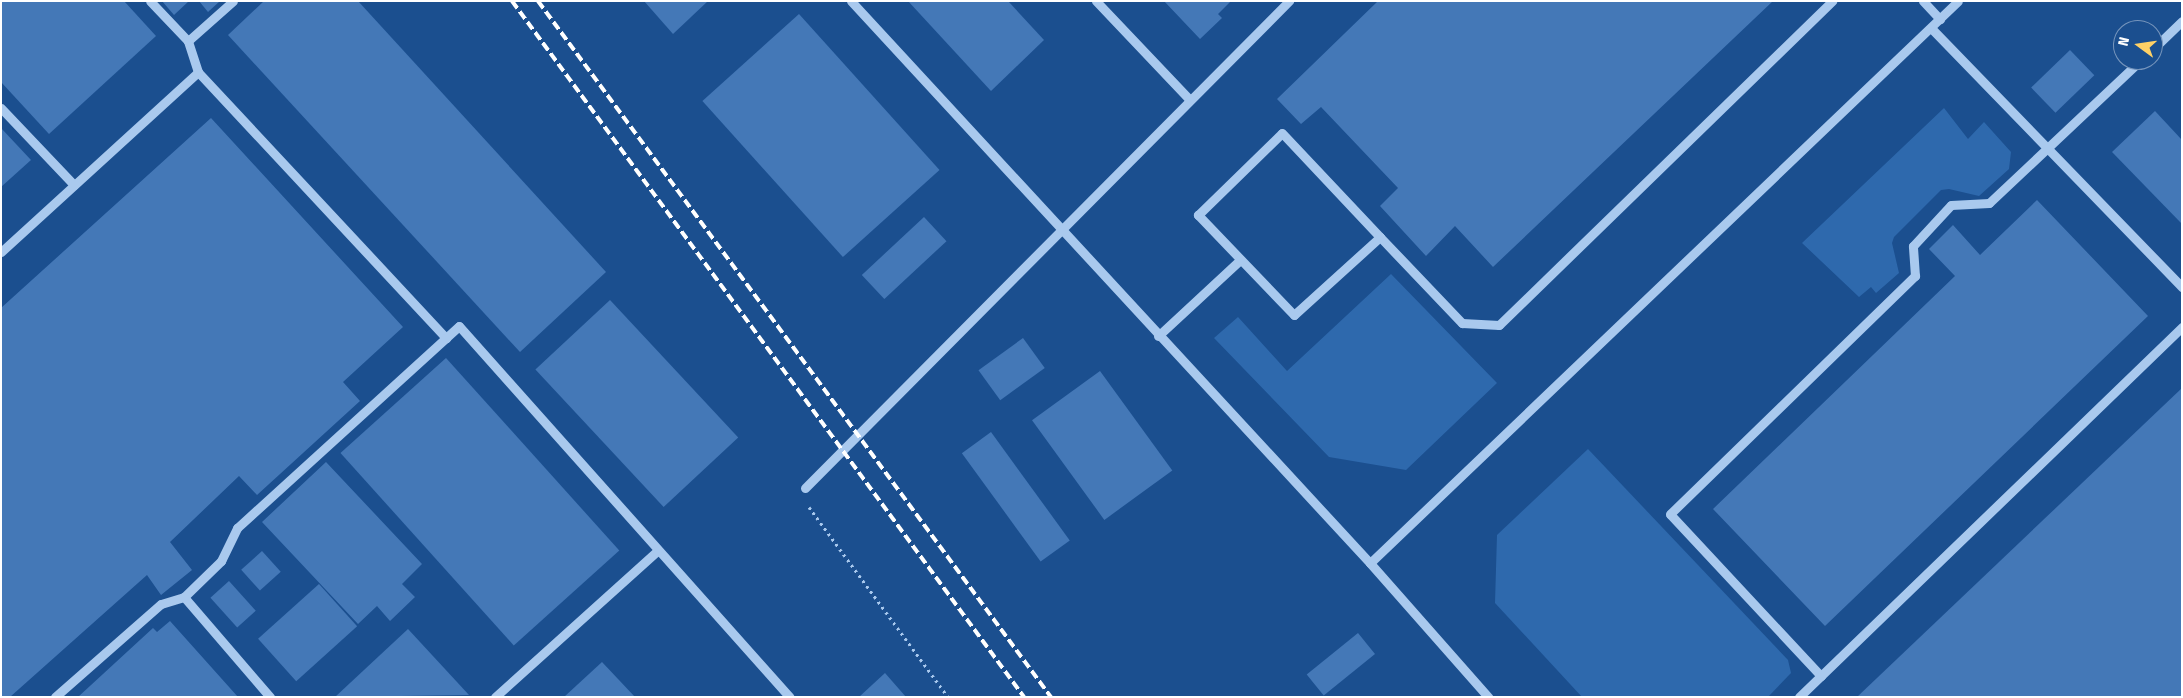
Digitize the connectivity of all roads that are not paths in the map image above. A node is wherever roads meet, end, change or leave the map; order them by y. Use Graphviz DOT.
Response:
graph roads {
  1 [pos="150,1"];
  2 [pos="233,1"];
  3 [pos="852,1"];
  4 [pos="1096,1"];
  5 [pos="1289,1"];
  6 [pos="1832,1"];
  7 [pos="1923,1"];
  8 [pos="1958,1"];
  9 [pos="1940,19"];
  10 [pos="2182,21"];
  11 [pos="1930,28"];
  12 [pos="2163,39"];
  13 [pos="188,41"];
  14 [pos="2130,70"];
  15 [pos="198,72"];
  16 [pos="1189,99"];
  17 [pos="1,108"];
  18 [pos="2047,149"];
  19 [pos="74,186"];
  20 [pos="1062,232"];
  21 [pos="1380,237"];
  22 [pos="1,252"];
  23 [pos="1240,260"];
  24 [pos="2182,287"];
  25 [pos="2182,327"];
  26 [pos="1158,336"];
  27 [pos="446,338"];
  28 [pos="804,488"];
  29 [pos="657,551"];
  30 [pos="1370,563"];
  31 [pos="184,597"];
  32 [pos="1821,676"];
  33 [pos="55,697"];
  34 [pos="270,697"];
  35 [pos="495,697"];
  36 [pos="788,697"];
  37 [pos="1488,697"];
  38 [pos="1799,697"];
  1 -- 13 [label="street"];
  2 -- 13 [label="street"];
  3 -- 20 [label="street"];
  4 -- 16 [label="street"];
  5 -- 16 [label="street"];
  6 -- 21 [label="street"];
  7 -- 9 [label="street"];
  8 -- 9 [label="street"];
  9 -- 11 [label="street"];
  10 -- 12 [label="street"];
  11 -- 18 [label="street"];
  11 -- 30 [label="street"];
  13 -- 15 [label="street"];
  14 -- 18 [label="street"];
  15 -- 19 [label="street"];
  15 -- 27 [label="street"];
  16 -- 20 [label="street"];
  17 -- 19 [label="street"];
  18 -- 24 [label="street"];
  18 -- 32 [label="street"];
  19 -- 22 [label="street"];
  20 -- 26 [label="street"];
  20 -- 28 [label="street"];
  21 -- 23 [label="street"];
  21 -- 23 [label="street"];
  23 -- 26 [label="street"];
  25 -- 32 [label="street"];
  26 -- 30 [label="street"];
  27 -- 29 [label="street"];
  27 -- 31 [label="street"];
  29 -- 35 [label="street"];
  29 -- 36 [label="street"];
  30 -- 37 [label="street"];
  31 -- 33 [label="street"];
  31 -- 34 [label="street"];
  32 -- 38 [label="street"];
}
